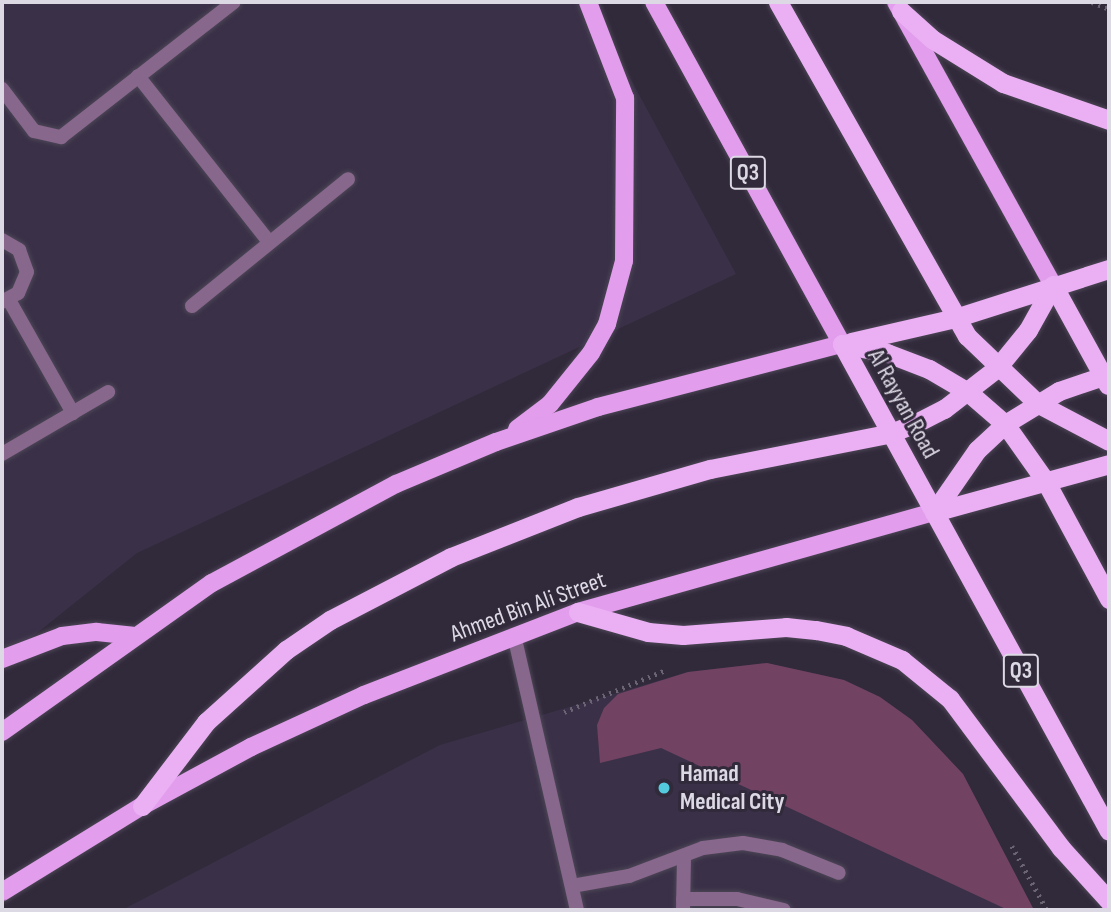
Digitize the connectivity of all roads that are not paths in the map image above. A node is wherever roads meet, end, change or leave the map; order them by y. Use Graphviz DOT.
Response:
graph roads {
  1 [pos="234,2"];
  2 [pos="588,2"];
  3 [pos="654,2"];
  4 [pos="778,2"];
  5 [pos="899,6"];
  6 [pos="138,76"];
  7 [pos="2,89"];
  8 [pos="1109,120"];
  9 [pos="348,179"];
  10 [pos="2,240"];
  11 [pos="269,242"];
  12 [pos="1109,269"];
  13 [pos="1052,285"];
  14 [pos="6,301"];
  15 [pos="192,306"];
  16 [pos="955,318"];
  17 [pos="842,344"];
  18 [pos="997,368"];
  19 [pos="1107,380"];
  20 [pos="108,392"];
  21 [pos="968,392"];
  22 [pos="1037,403"];
  23 [pos="73,413"];
  24 [pos="1005,425"];
  25 [pos="891,433"];
  26 [pos="1109,441"];
  27 [pos="496,442"];
  28 [pos="2,454"];
  29 [pos="1109,464"];
  30 [pos="1046,482"];
  31 [pos="934,512"];
  32 [pos="1109,599"];
  33 [pos="578,612"];
  34 [pos="514,635"];
  35 [pos="133,636"];
  36 [pos="2,659"];
  37 [pos="2,732"];
  38 [pos="142,806"];
  39 [pos="1109,831"];
  40 [pos="684,856"];
  41 [pos="839,873"];
  42 [pos="572,886"];
  43 [pos="2,892"];
  44 [pos="1109,901"];
  45 [pos="683,905"];
  46 [pos="577,910"];
  47 [pos="784,910"];
  1 -- 6 [label="lane"];
  2 -- 27 [label="main road"];
  3 -- 17 [label="main road, Al Rayyan Road / Q3"];
  4 -- 16 [label="highway"];
  5 -- 8 [label="highway"];
  5 -- 13 [label="main road"];
  6 -- 7 [label="lane"];
  6 -- 11 [label="lane"];
  9 -- 11 [label="lane"];
  10 -- 14 [label="lane"];
  11 -- 15 [label="lane"];
  12 -- 13 [label="highway"];
  13 -- 16 [label="highway"];
  13 -- 18 [label="highway"];
  13 -- 19 [label="highway"];
  14 -- 23 [label="lane"];
  16 -- 17 [label="highway"];
  16 -- 18 [label="highway"];
  17 -- 21 [label="highway"];
  17 -- 25 [label="highway, Al Rayyan Road / Q3"];
  17 -- 27 [label="main road"];
  18 -- 21 [label="highway"];
  18 -- 22 [label="highway"];
  19 -- 22 [label="highway"];
  20 -- 23 [label="lane"];
  21 -- 24 [label="highway"];
  21 -- 25 [label="highway"];
  22 -- 24 [label="highway"];
  22 -- 26 [label="highway"];
  23 -- 28 [label="lane"];
  24 -- 30 [label="highway"];
  24 -- 31 [label="highway"];
  25 -- 31 [label="highway, Al Rayyan Road / Q3"];
  25 -- 38 [label="highway"];
  27 -- 35 [label="main road"];
  29 -- 30 [label="highway, Ahmed Bin Ali Street"];
  30 -- 31 [label="highway, Ahmed Bin Ali Street"];
  30 -- 32 [label="highway"];
  31 -- 33 [label="main road, Ahmed Bin Ali Street"];
  31 -- 39 [label="highway, Al Rayyan Road / Q3"];
  33 -- 34 [label="main road, Ahmed Bin Ali Street"];
  33 -- 44 [label="highway"];
  34 -- 38 [label="main road, Ahmed Bin Ali Street"];
  34 -- 42 [label="lane"];
  35 -- 36 [label="main road"];
  35 -- 37 [label="main road"];
  38 -- 43 [label="main road, Ahmed Bin Ali Street"];
  40 -- 41 [label="lane"];
  40 -- 42 [label="lane"];
  40 -- 45 [label="lane"];
  42 -- 46 [label="lane"];
  45 -- 47 [label="lane"];
}
